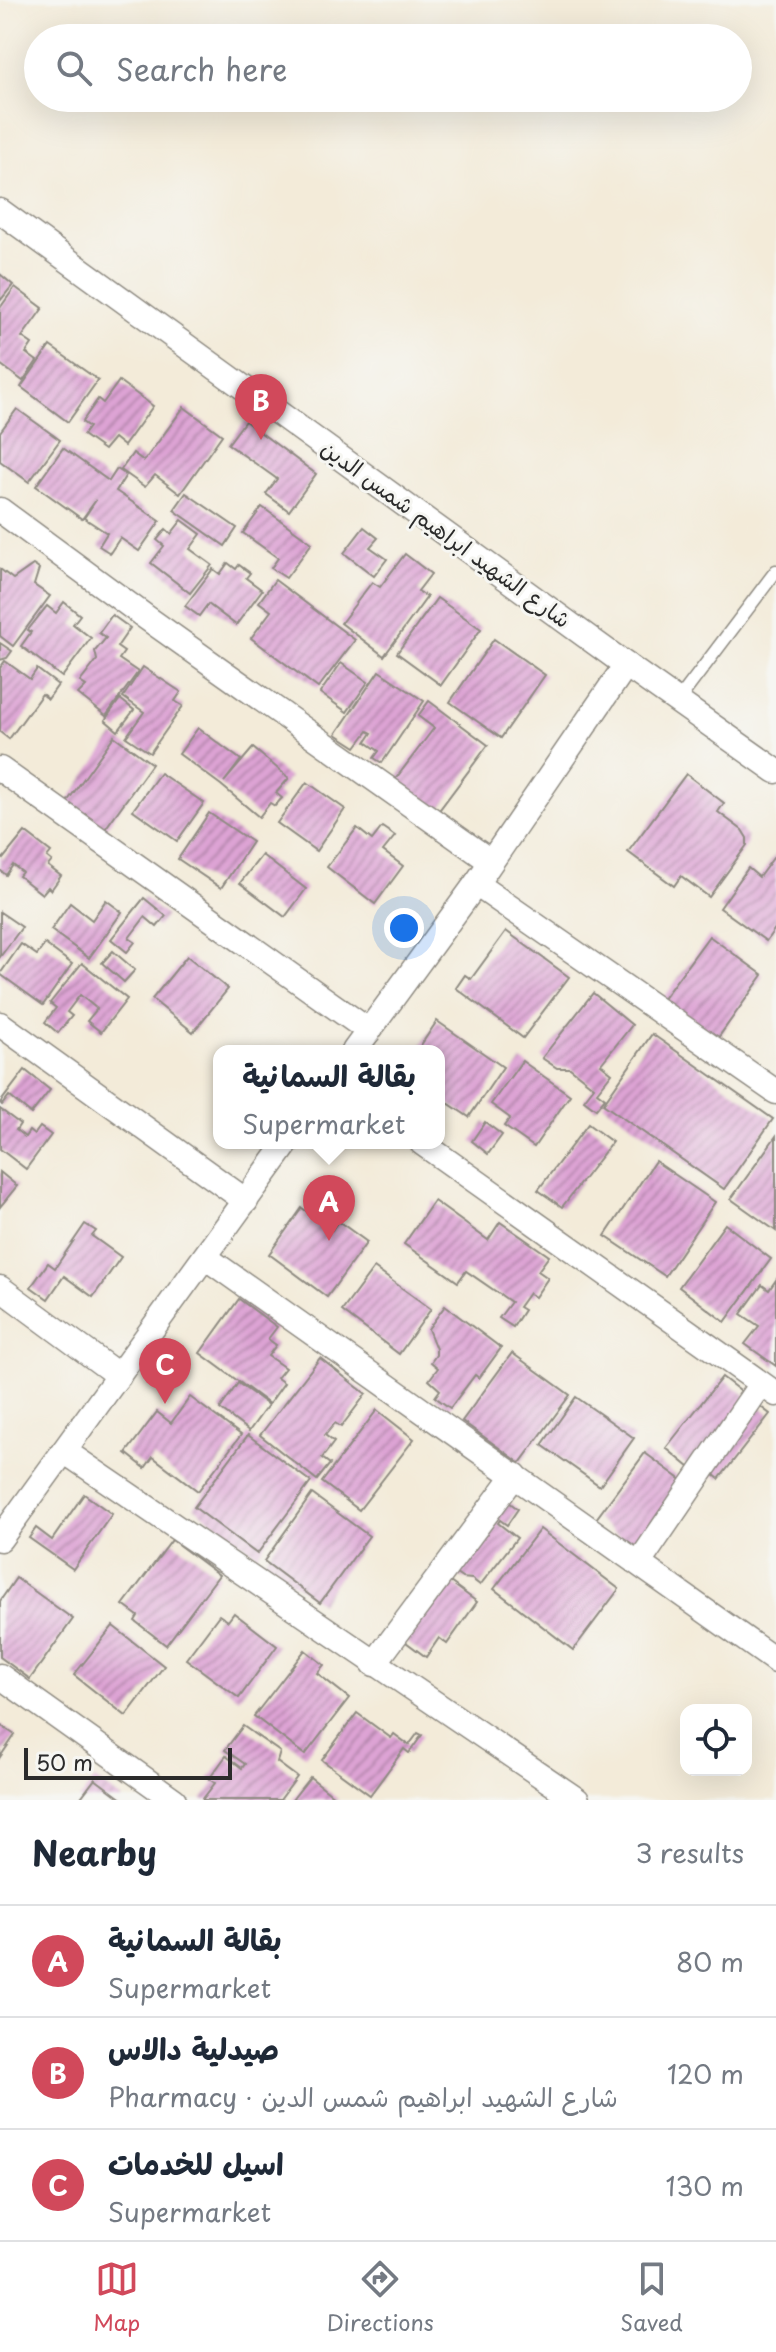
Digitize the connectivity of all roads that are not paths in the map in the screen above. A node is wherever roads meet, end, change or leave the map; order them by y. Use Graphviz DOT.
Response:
graph roads {
  1 [pos="0,211"];
  2 [pos="0,510"];
  3 [pos="776,571"];
  4 [pos="626,665"];
  5 [pos="677,702"];
  6 [pos="0,769"];
  7 [pos="776,771"];
  8 [pos="490,861"];
  9 [pos="476,884"];
  10 [pos="0,1024"];
  11 [pos="361,1041"];
  12 [pos="776,1092"];
  13 [pos="283,1149"];
  14 [pos="430,1149"];
  15 [pos="246,1201"];
  16 [pos="205,1257"];
  17 [pos="0,1288"];
  18 [pos="119,1376"];
  19 [pos="768,1389"];
  20 [pos="64,1451"];
  21 [pos="515,1475"];
  22 [pos="0,1539"];
  23 [pos="639,1563"];
  24 [pos="776,1661"];
  25 [pos="374,1664"];
  26 [pos="0,1676"];
  27 [pos="174,1800"];
  28 [pos="577,1800"];
  1 -- 4 [label="street, شارع الشهيد ابراهيم شمس الدين"];
  2 -- 8 [label="street"];
  3 -- 5 [label="lane"];
  4 -- 5 [label="street, شارع الشهيد ابراهيم شمس الدين"];
  4 -- 8 [label="street"];
  5 -- 7 [label="street, شارع الشهيد ابراهيم شمس الدين"];
  6 -- 11 [label="street"];
  8 -- 9 [label="street"];
  9 -- 11 [label="street"];
  9 -- 12 [label="street"];
  10 -- 15 [label="street"];
  13 -- 15 [label="street"];
  14 -- 19 [label="street"];
  15 -- 16 [label="street"];
  16 -- 18 [label="street"];
  16 -- 21 [label="street"];
  17 -- 18 [label="street"];
  18 -- 20 [label="street"];
  19 -- 23 [label="street"];
  20 -- 22 [label="street"];
  20 -- 25 [label="street"];
  21 -- 23 [label="street"];
  21 -- 25 [label="street"];
  23 -- 24 [label="street"];
  25 -- 28 [label="street"];
  26 -- 27 [label="street"];
}
